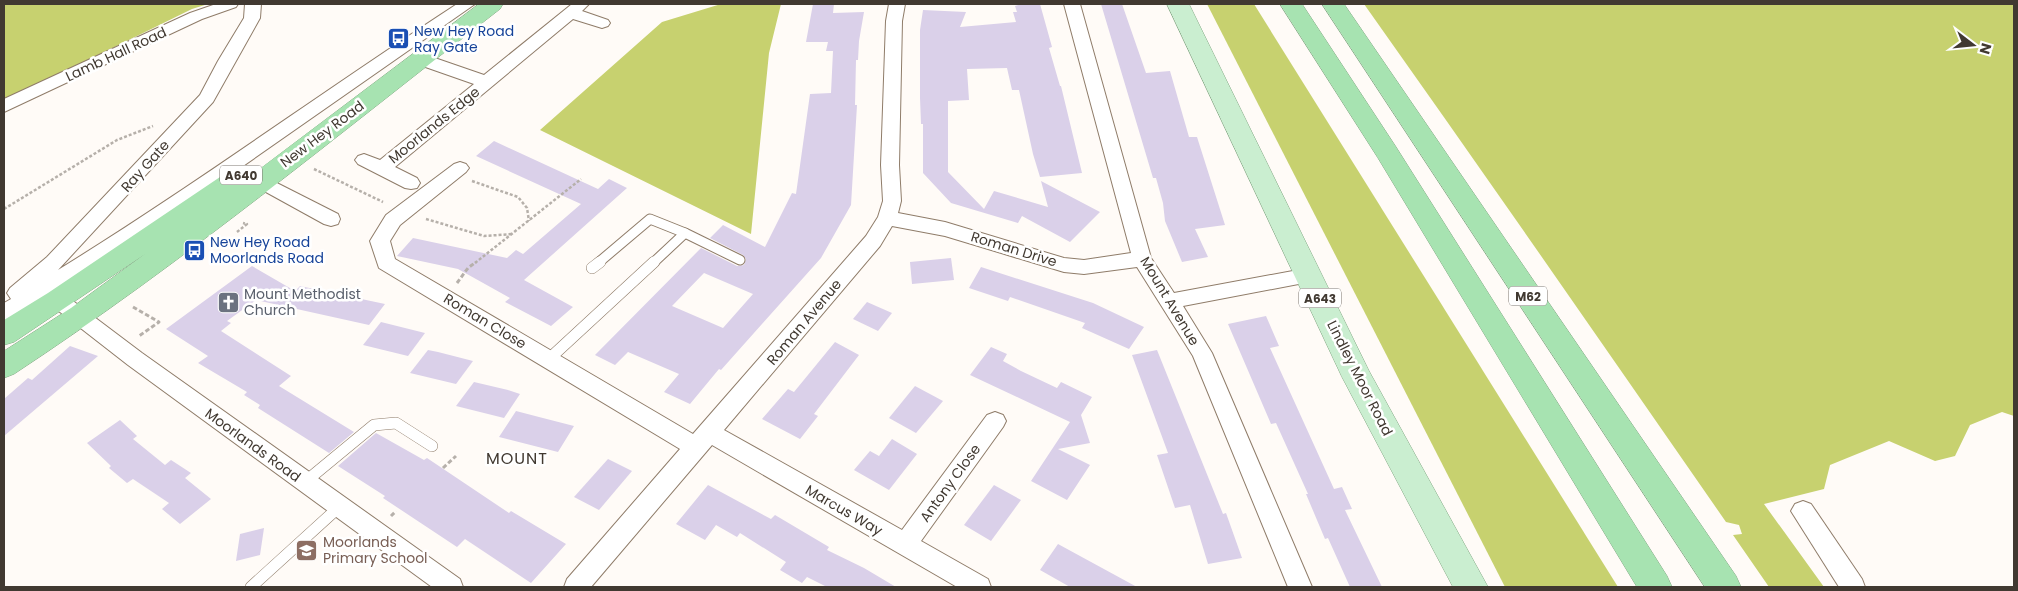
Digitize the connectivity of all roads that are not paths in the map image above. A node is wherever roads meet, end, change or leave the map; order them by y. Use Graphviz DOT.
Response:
graph roads {
  1 [pos="230,4"];
  2 [pos="253,4"];
  3 [pos="468,4"];
  4 [pos="492,4"];
  5 [pos="897,4"];
  6 [pos="1072,4"];
  7 [pos="1178,4"];
  8 [pos="1291,4"];
  9 [pos="1334,4"];
  10 [pos="575,9"];
  11 [pos="602,23"];
  12 [pos="420,59"];
  13 [pos="486,82"];
  14 [pos="4,106"];
  15 [pos="364,160"];
  16 [pos="382,168"];
  17 [pos="456,171"];
  18 [pos="261,181"];
  19 [pos="411,183"];
  20 [pos="887,218"];
  21 [pos="330,219"];
  22 [pos="685,233"];
  23 [pos="1142,259"];
  24 [pos="740,260"];
  25 [pos="592,268"];
  26 [pos="1309,275"];
  27 [pos="58,300"];
  28 [pos="1170,301"];
  29 [pos="4,304"];
  30 [pos="4,313"];
  31 [pos="80,316"];
  32 [pos="4,334"];
  33 [pos="549,359"];
  34 [pos="4,366"];
  35 [pos="995,421"];
  36 [pos="704,440"];
  37 [pos="432,446"];
  38 [pos="305,482"];
  39 [pos="340,507"];
  40 [pos="1803,510"];
  41 [pos="905,545"];
  42 [pos="252,587"];
  43 [pos="451,587"];
  44 [pos="576,587"];
  45 [pos="978,587"];
  46 [pos="1300,587"];
  47 [pos="1471,587"];
  48 [pos="1655,587"];
  49 [pos="1724,587"];
  50 [pos="1853,587"];
  1 -- 14 [label="street, Lamb Hall Road"];
  2 -- 29 [label="street, Ray Gate"];
  3 -- 27 [label="highway, New Hey Road / A640"];
  3 -- 30 [label="street, New Hey Road"];
  4 -- 12 [label="highway, New Hey Road / A640"];
  5 -- 20 [label="street, Roman Avenue"];
  6 -- 23 [label="street, Mount Avenue"];
  7 -- 26 [label="main road, Lindley Moor Road / A643"];
  8 -- 48 [label="highway"];
  9 -- 49 [label="highway, M62"];
  10 -- 11 [label="street, Moorlands Edge"];
  10 -- 13 [label="street, Moorlands Edge"];
  12 -- 13 [label="street, Moorlands Edge"];
  12 -- 18 [label="highway, New Hey Road / A640"];
  13 -- 16 [label="street, Moorlands Edge"];
  15 -- 16 [label="street, Moorlands Edge"];
  16 -- 19 [label="street, Moorlands Edge"];
  17 -- 33 [label="street, Roman Close"];
  18 -- 21 [label="street"];
  18 -- 31 [label="highway, New Hey Road / A640"];
  20 -- 23 [label="street, Roman Drive"];
  20 -- 36 [label="street, Roman Avenue"];
  22 -- 24 [label="lane"];
  22 -- 25 [label="lane"];
  22 -- 33 [label="lane"];
  23 -- 28 [label="street, Mount Avenue"];
  26 -- 28 [label="street"];
  26 -- 47 [label="main road, Lindley Moor Road / A643"];
  27 -- 31 [label="street, Moorlands Road"];
  27 -- 32 [label="highway, New Hey Road / A640"];
  28 -- 46 [label="street, Mount Avenue"];
  31 -- 34 [label="highway, New Hey Road / A640"];
  31 -- 38 [label="street, Moorlands Road"];
  33 -- 36 [label="street, Roman Close"];
  35 -- 41 [label="street, Antony Close"];
  36 -- 41 [label="street, Marcus Way"];
  36 -- 44 [label="street, Roman Avenue"];
  37 -- 38 [label="lane"];
  38 -- 39 [label="street, Moorlands Road"];
  39 -- 42 [label="lane"];
  39 -- 43 [label="street, Moorlands Road"];
  40 -- 50 [label="street"];
  41 -- 45 [label="street, Marcus Way"];
}
